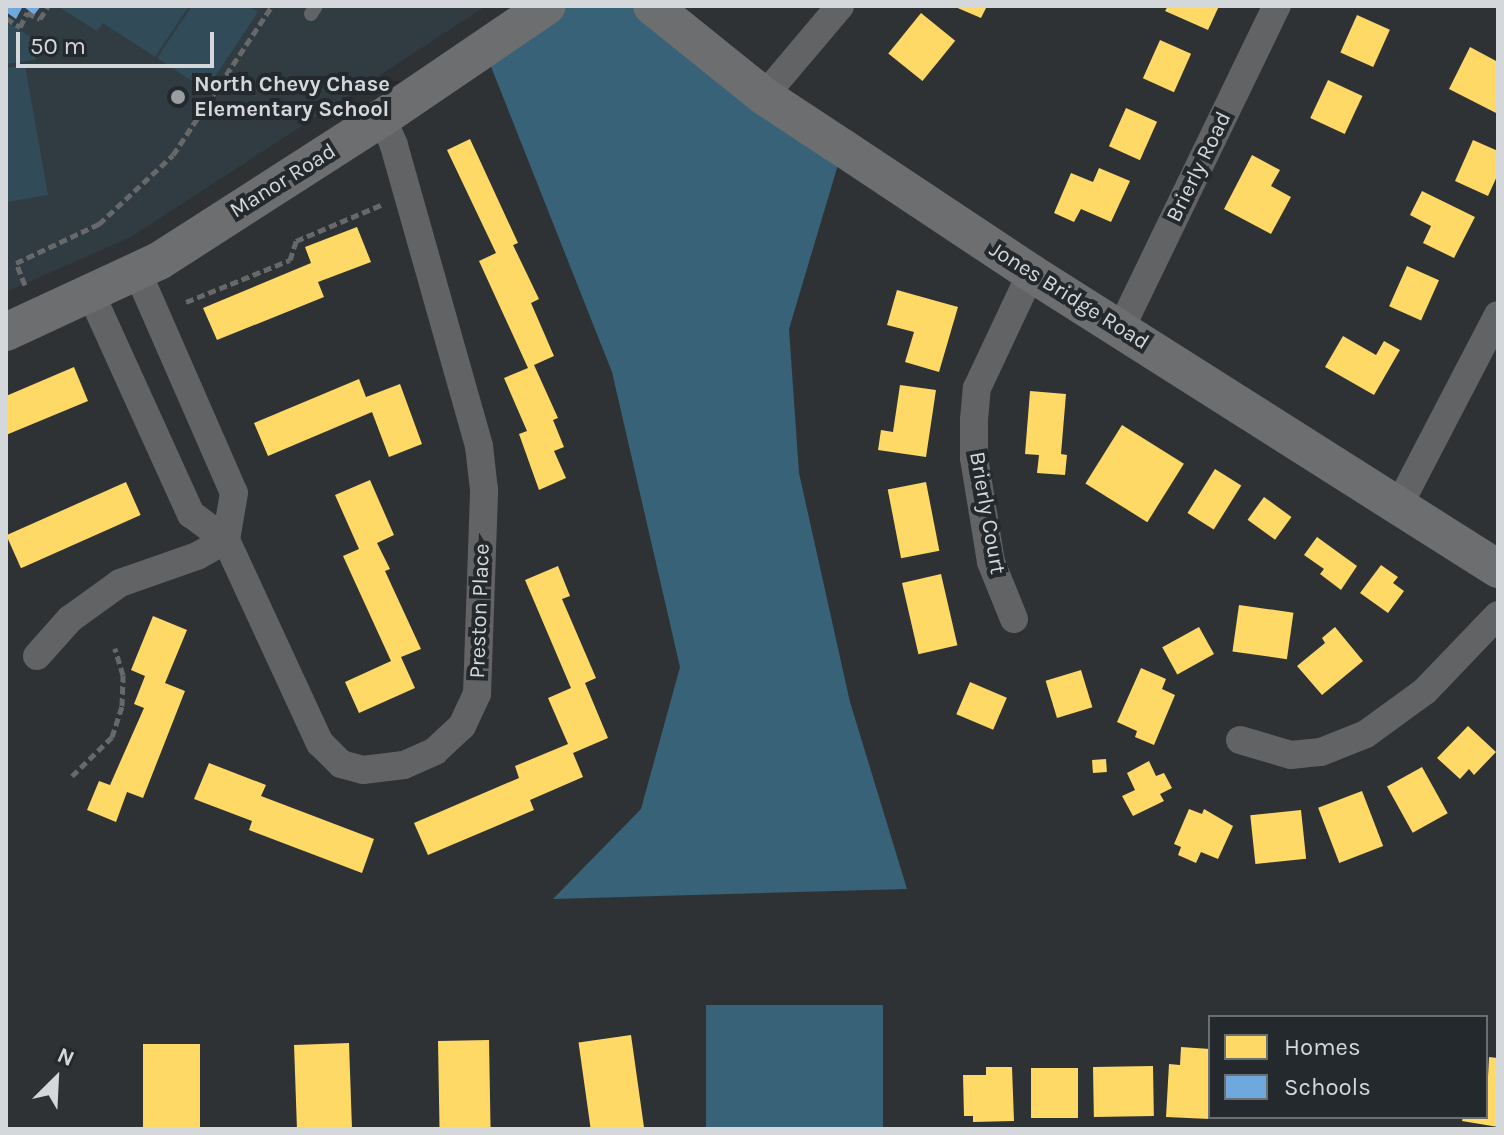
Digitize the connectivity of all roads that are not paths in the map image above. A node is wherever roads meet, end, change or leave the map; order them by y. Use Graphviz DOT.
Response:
graph roads {
  1 [pos="547,6"];
  2 [pos="652,6"];
  3 [pos="840,6"];
  4 [pos="1277,6"];
  5 [pos="764,96"];
  6 [pos="382,118"];
  7 [pos="137,271"];
  8 [pos="1031,273"];
  9 [pos="91,294"];
  10 [pos="1498,315"];
  11 [pos="1121,328"];
  12 [pos="6,332"];
  13 [pos="1399,505"];
  14 [pos="226,540"];
  15 [pos="1498,569"];
  16 [pos="1498,615"];
  17 [pos="1014,619"];
  18 [pos="37,656"];
  19 [pos="1240,740"];
  1 -- 6 [label="main road, Manor Road"];
  2 -- 5 [label="main road, Jones Bridge Road"];
  3 -- 5 [label="street"];
  4 -- 11 [label="street, Brierly Road"];
  5 -- 8 [label="main road, Jones Bridge Road"];
  6 -- 7 [label="main road, Manor Road"];
  6 -- 14 [label="street, Preston Place"];
  7 -- 9 [label="main road, Manor Road"];
  7 -- 14 [label="street"];
  8 -- 11 [label="main road, Jones Bridge Road"];
  8 -- 17 [label="street, Brierly Court"];
  9 -- 12 [label="main road, Manor Road"];
  9 -- 14 [label="street, Preston Place"];
  10 -- 13 [label="street"];
  11 -- 13 [label="main road, Jones Bridge Road"];
  13 -- 15 [label="main road, Jones Bridge Road"];
  14 -- 18 [label="street"];
  16 -- 19 [label="street"];
}
